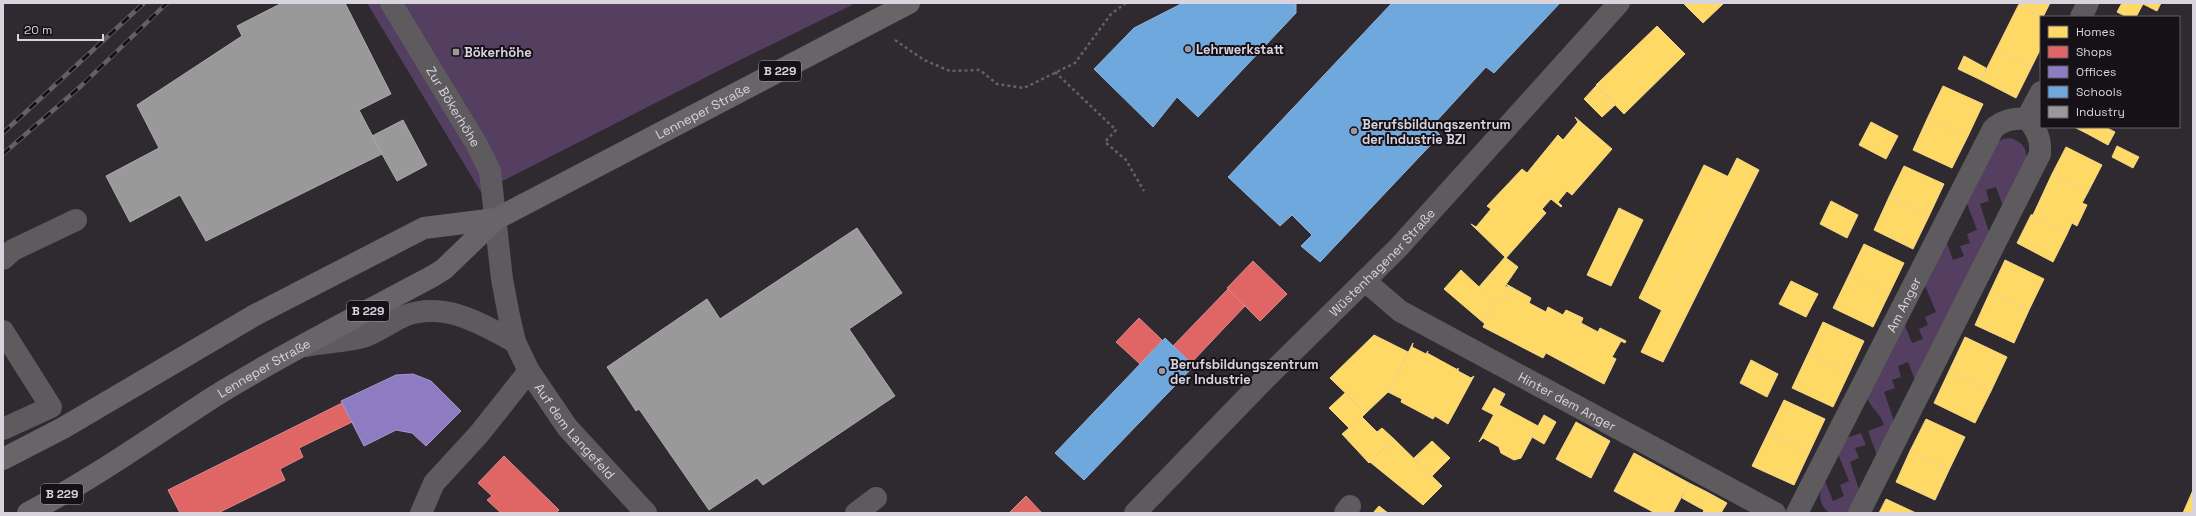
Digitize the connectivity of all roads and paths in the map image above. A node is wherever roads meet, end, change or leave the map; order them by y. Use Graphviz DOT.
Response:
graph roads {
  1 [pos="391,3"];
  2 [pos="909,3"];
  3 [pos="1126,3"];
  4 [pos="1619,3"];
  5 [pos="2088,3"];
  6 [pos="2082,16"];
  7 [pos="869,24"];
  8 [pos="1055,72"];
  9 [pos="2040,94"];
  10 [pos="2027,118"];
  11 [pos="1144,190"];
  12 [pos="496,219"];
  13 [pos="76,220"];
  14 [pos="3,259"];
  15 [pos="1365,281"];
  16 [pos="3,331"];
  17 [pos="515,342"];
  18 [pos="303,346"];
  19 [pos="529,371"];
  20 [pos="3,429"];
  21 [pos="3,459"];
  22 [pos="876,498"];
  23 [pos="28,513"];
  24 [pos="421,513"];
  25 [pos="646,513"];
  26 [pos="856,513"];
  27 [pos="1135,513"];
  28 [pos="1775,513"];
  29 [pos="1797,513"];
  30 [pos="1859,513"];
  1 -- 12 [label="street, Zur Bökerhöhe"];
  2 -- 7 [label="main road, Lenneper Straße / B 229"];
  3 -- 8 [label="path"];
  4 -- 15 [label="street, Wüstenhagener Straße"];
  5 -- 6 [label="street"];
  7 -- 8 [label="path"];
  7 -- 12 [label="main road, Lenneper Straße / B 229"];
  8 -- 11 [label="path"];
  9 -- 10 [label="street"];
  10 -- 29 [label="street, Am Anger"];
  10 -- 30 [label="street"];
  12 -- 17 [label="street, Auf dem Langefeld"];
  12 -- 18 [label="main road, Lenneper Straße / B 229"];
  12 -- 21 [label="main road, Lenneper Straße / B 229"];
  13 -- 14 [label="street"];
  15 -- 27 [label="street, Wüstenhagener Straße"];
  15 -- 28 [label="street, Hinter dem Anger"];
  16 -- 20 [label="street"];
  17 -- 18 [label="street"];
  17 -- 19 [label="street, Auf dem Langefeld"];
  18 -- 23 [label="main road, Lenneper Straße / B 229"];
  19 -- 24 [label="street"];
  19 -- 25 [label="street, Auf dem Langefeld"];
  22 -- 26 [label="street"];
}
